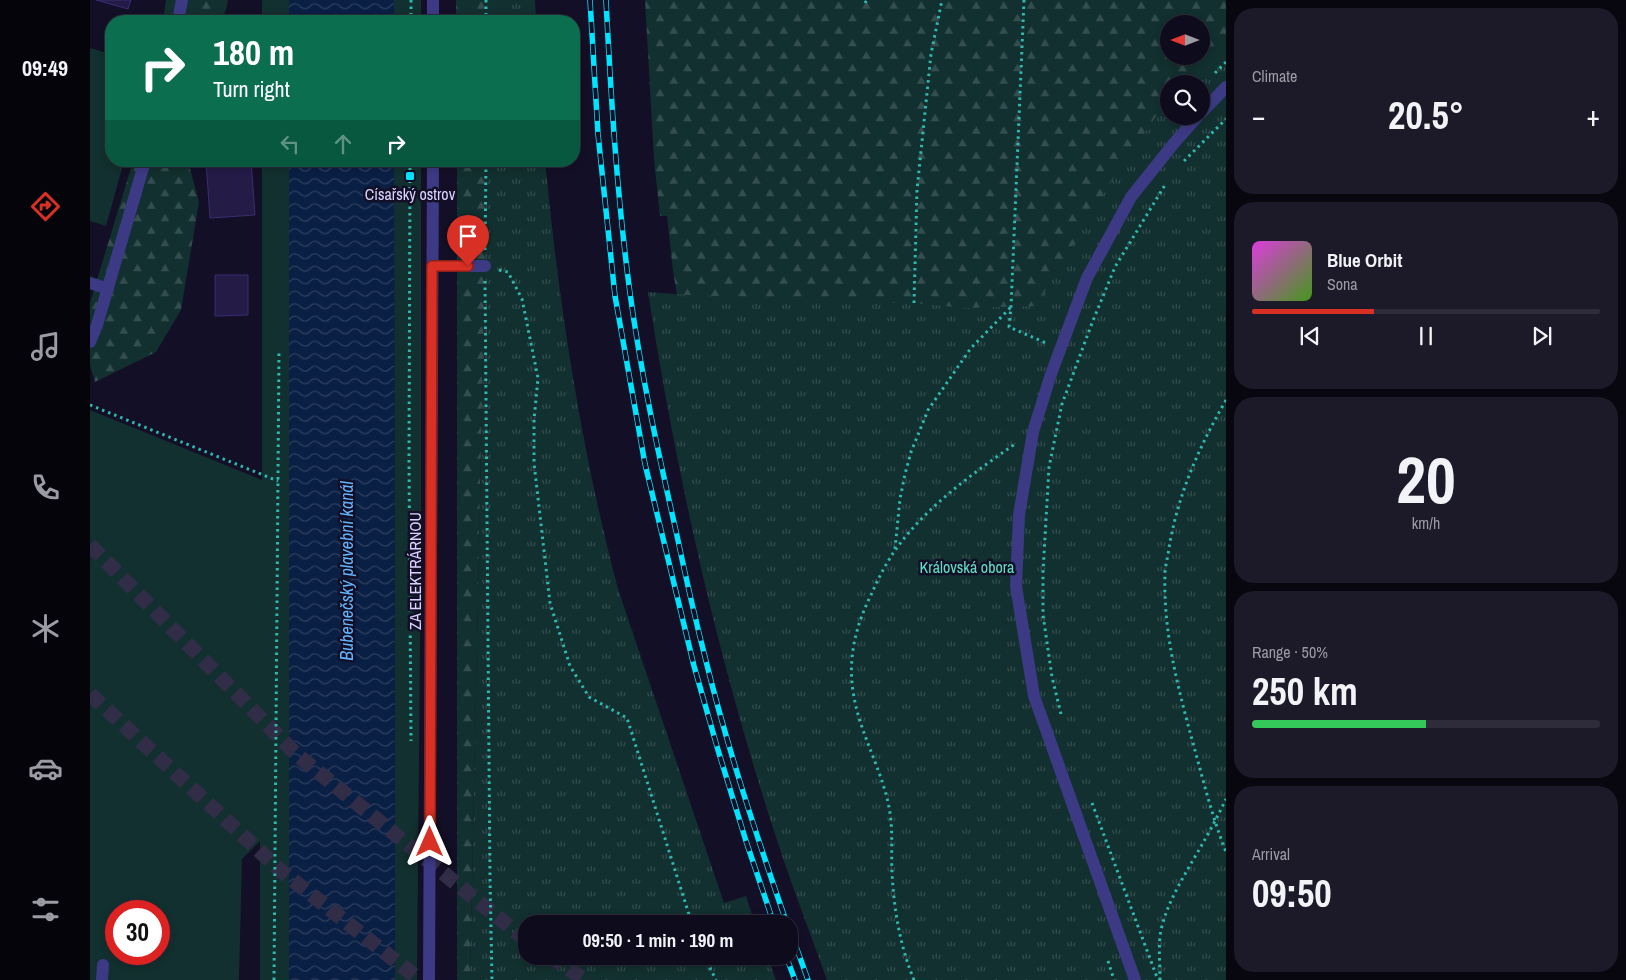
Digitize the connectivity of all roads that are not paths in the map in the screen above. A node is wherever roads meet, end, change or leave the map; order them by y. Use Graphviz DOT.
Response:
graph roads {
  1 [pos="182,0"];
  2 [pos="434,0"];
  3 [pos="179,15"];
  4 [pos="433,15"];
  5 [pos="1226,87"];
  6 [pos="1210,104"];
  7 [pos="1190,125"];
  8 [pos="143,167"];
  9 [pos="433,167"];
  10 [pos="432,266"];
  11 [pos="485,266"];
  12 [pos="90,284"];
  13 [pos="108,289"];
  14 [pos="90,342"];
  15 [pos="103,965"];
  16 [pos="102,980"];
  17 [pos="429,980"];
  18 [pos="1135,980"];
  1 -- 3 [label="street"];
  2 -- 4 [label="street"];
  5 -- 6 [label="street"];
  7 -- 18 [label="street"];
  8 -- 13 [label="street"];
  9 -- 10 [label="street, ZA ELEKTRÁRNOU"];
  10 -- 11 [label="street"];
  10 -- 17 [label="street, ZA ELEKTRÁRNOU"];
  12 -- 13 [label="street"];
  13 -- 14 [label="street"];
  15 -- 16 [label="street"];
}
